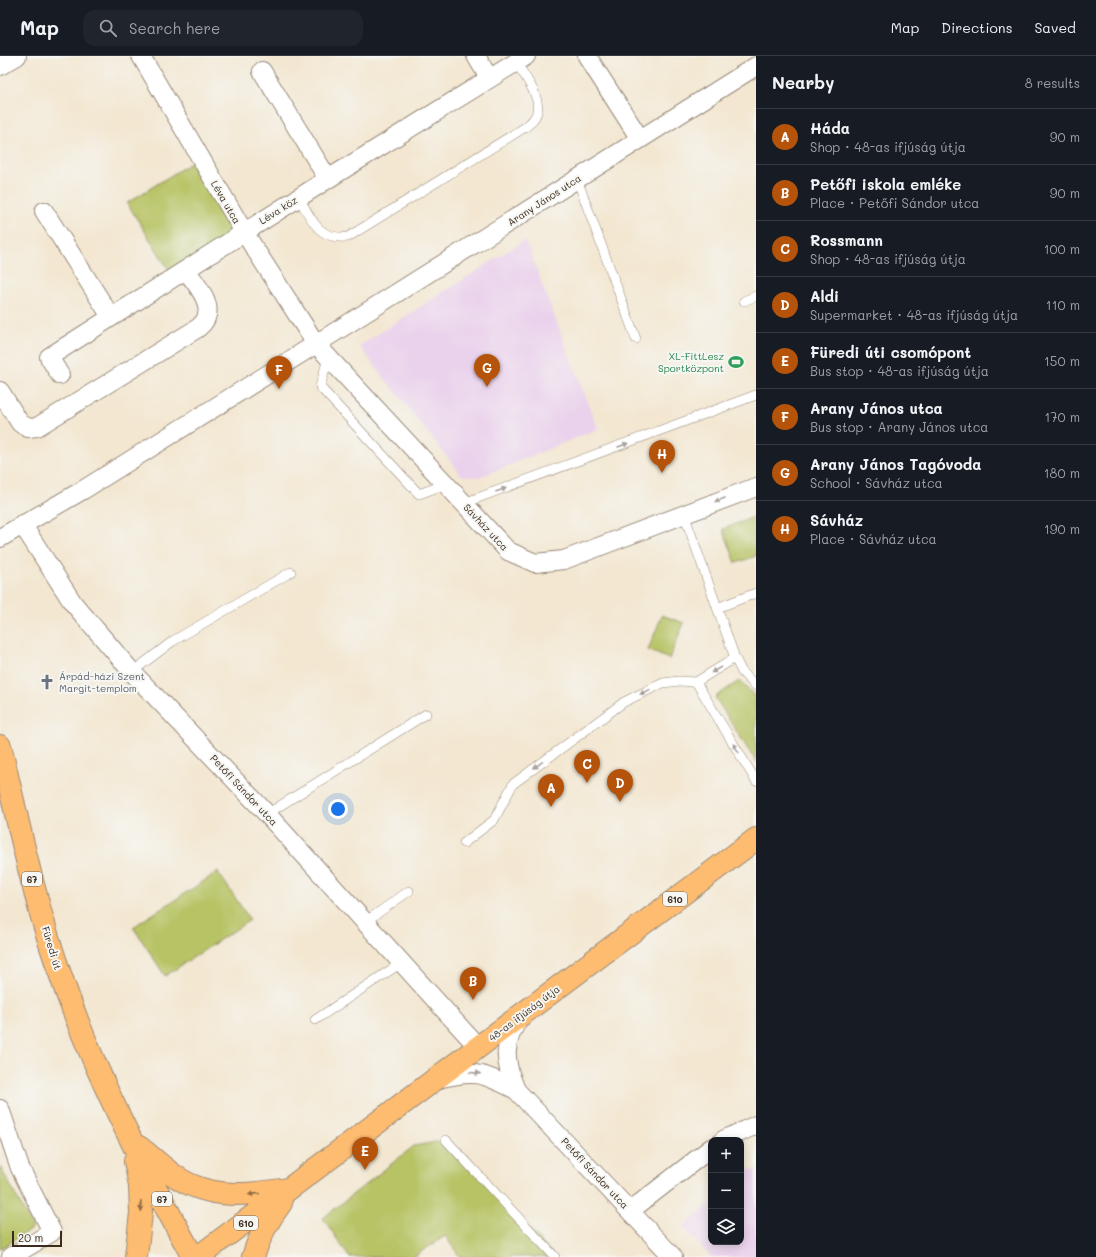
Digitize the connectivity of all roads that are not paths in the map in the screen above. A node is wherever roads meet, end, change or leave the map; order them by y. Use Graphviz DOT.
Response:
graph roads {
  1 [pos="17,56"];
  2 [pos="141,56"];
  3 [pos="476,56"];
  4 [pos="587,56"];
  5 [pos="521,59"];
  6 [pos="0,66"];
  7 [pos="756,66"];
  8 [pos="262,70"];
  9 [pos="489,78"];
  10 [pos="640,140"];
  11 [pos="328,178"];
  12 [pos="577,179"];
  13 [pos="298,198"];
  14 [pos="44,212"];
  15 [pos="244,232"];
  16 [pos="186,270"];
  17 [pos="756,296"];
  18 [pos="744,301"];
  19 [pos="111,317"];
  20 [pos="636,339"];
  21 [pos="316,344"];
  22 [pos="328,358"];
  23 [pos="60,375"];
  24 [pos="0,391"];
  25 [pos="756,395"];
  26 [pos="446,484"];
  27 [pos="756,487"];
  28 [pos="464,503"];
  29 [pos="684,514"];
  30 [pos="22,524"];
  31 [pos="0,526"];
  32 [pos="0,538"];
  33 [pos="291,572"];
  34 [pos="756,593"];
  35 [pos="717,608"];
  36 [pos="735,658"];
  37 [pos="132,672"];
  38 [pos="696,682"];
  39 [pos="756,686"];
  40 [pos="426,714"];
  41 [pos="0,746"];
  42 [pos="756,781"];
  43 [pos="267,814"];
  44 [pos="756,839"];
  45 [pos="464,843"];
  46 [pos="410,892"];
  47 [pos="365,922"];
  48 [pos="401,963"];
  49 [pos="523,1013"];
  50 [pos="315,1020"];
  51 [pos="478,1047"];
  52 [pos="437,1079"];
  53 [pos="516,1090"];
  54 [pos="0,1109"];
  55 [pos="756,1125"];
  56 [pos="730,1137"];
  57 [pos="131,1140"];
  58 [pos="446,1140"];
  59 [pos="708,1155"];
  60 [pos="293,1188"];
  61 [pos="630,1212"];
  62 [pos="11,1257"];
  63 [pos="136,1257"];
  64 [pos="193,1257"];
  65 [pos="198,1257"];
  66 [pos="253,1257"];
  67 [pos="554,1257"];
  68 [pos="673,1257"];
  1 -- 6 [label="street"];
  2 -- 15 [label="street, Léva utca"];
  3 -- 9 [label="street"];
  4 -- 10 [label="street"];
  5 -- 9 [label="street, Léva köz"];
  5 -- 13 [label="lane"];
  7 -- 10 [label="street, Arany János utca"];
  8 -- 11 [label="street"];
  9 -- 11 [label="street, Léva köz"];
  10 -- 12 [label="street, Arany János utca"];
  11 -- 13 [label="street, Léva köz"];
  12 -- 20 [label="lane"];
  12 -- 21 [label="street, Arany János utca"];
  13 -- 15 [label="street, Léva köz"];
  14 -- 19 [label="street"];
  15 -- 16 [label="street, Léva köz"];
  15 -- 21 [label="street, Léva utca"];
  16 -- 19 [label="street, Léva köz"];
  16 -- 24 [label="street"];
  17 -- 18 [label="lane"];
  19 -- 23 [label="street, Léva köz"];
  21 -- 22 [label="street, Sávház utca"];
  21 -- 30 [label="street, Arany János utca"];
  22 -- 26 [label="street, Sávház utca"];
  22 -- 26 [label="lane"];
  28 -- 25 [label="lane, one-way"];
  26 -- 28 [label="street, Sávház utca"];
  27 -- 29 [label="street, Sávház utca, one-way"];
  28 -- 29 [label="street, Sávház utca"];
  29 -- 35 [label="lane"];
  30 -- 31 [label="street"];
  30 -- 32 [label="street, Arany János utca"];
  30 -- 37 [label="street, Petőfi Sándor utca"];
  33 -- 37 [label="lane"];
  34 -- 35 [label="lane"];
  35 -- 36 [label="lane"];
  36 -- 38 [label="lane, one-way"];
  36 -- 39 [label="lane"];
  37 -- 43 [label="street, Petőfi Sándor utca"];
  42 -- 38 [label="lane, one-way"];
  38 -- 45 [label="lane, one-way"];
  40 -- 43 [label="lane"];
  41 -- 57 [label="main road, Füredi út / 67"];
  43 -- 47 [label="street, Petőfi Sándor utca"];
  44 -- 49 [label="main road, 48-as ifjúság útja / 610"];
  46 -- 47 [label="lane"];
  47 -- 48 [label="street, Petőfi Sándor utca"];
  48 -- 50 [label="lane"];
  48 -- 51 [label="street, Petőfi Sándor utca"];
  49 -- 51 [label="main road, 48-as ifjúság útja / 610"];
  49 -- 53 [label="street"];
  51 -- 52 [label="main road, 48-as ifjúság útja / 610"];
  52 -- 53 [label="street, one-way"];
  52 -- 60 [label="main road, 48-as ifjúság útja / 610"];
  53 -- 61 [label="street, Petőfi Sándor utca"];
  54 -- 62 [label="street"];
  55 -- 56 [label="street"];
  60 -- 57 [label="main road, one-way"];
  57 -- 63 [label="main road, one-way"];
  57 -- 64 [label="main road, 67"];
  58 -- 67 [label="lane"];
  59 -- 61 [label="street"];
  60 -- 65 [label="main road, 610"];
  60 -- 66 [label="main road"];
  61 -- 68 [label="street, Petőfi Sándor utca"];
}
